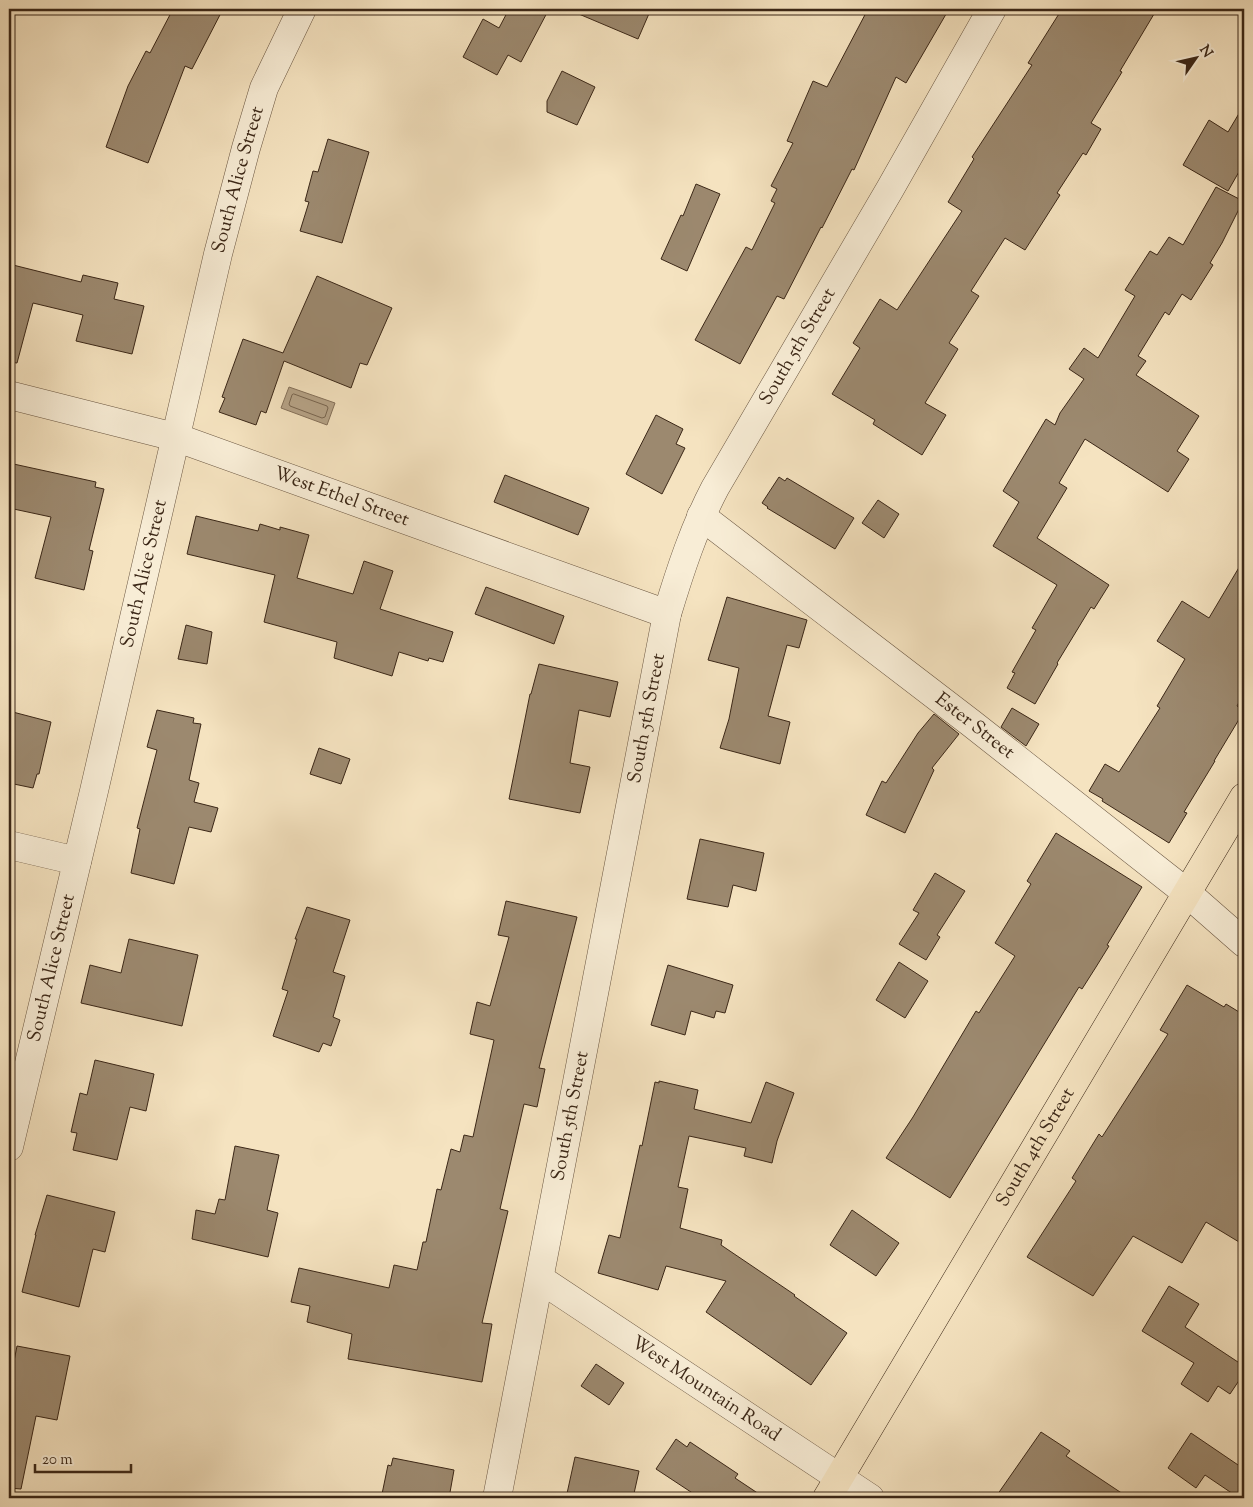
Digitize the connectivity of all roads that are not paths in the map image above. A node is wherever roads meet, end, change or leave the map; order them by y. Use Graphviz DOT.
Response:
graph roads {
  1 [pos="302,9"];
  2 [pos="992,9"];
  3 [pos="9,395"];
  4 [pos="176,437"];
  5 [pos="701,516"];
  6 [pos="667,614"];
  7 [pos="1244,797"];
  8 [pos="9,846"];
  9 [pos="77,862"];
  10 [pos="1186,893"];
  11 [pos="1244,943"];
  12 [pos="9,1147"];
  13 [pos="540,1279"];
  14 [pos="833,1488"];
  15 [pos="497,1498"];
  16 [pos="870,1498"];
  1 -- 4 [label="street, South Alice Street"];
  2 -- 5 [label="street, South 5th Street"];
  3 -- 4 [label="street, West Ethel Street"];
  4 -- 6 [label="street, West Ethel Street"];
  4 -- 9 [label="street, South Alice Street"];
  5 -- 6 [label="street, South 5th Street"];
  5 -- 10 [label="street, Ester Street"];
  6 -- 13 [label="street, South 5th Street"];
  7 -- 10 [label="main road, South 4th Street"];
  8 -- 9 [label="street"];
  9 -- 12 [label="street, South Alice Street"];
  10 -- 11 [label="street, Ester Street"];
  10 -- 14 [label="main road, South 4th Street"];
  13 -- 14 [label="street, West Mountain Road"];
  13 -- 15 [label="street, South 5th Street"];
  14 -- 16 [label="street, West Mountain Road"];
}
